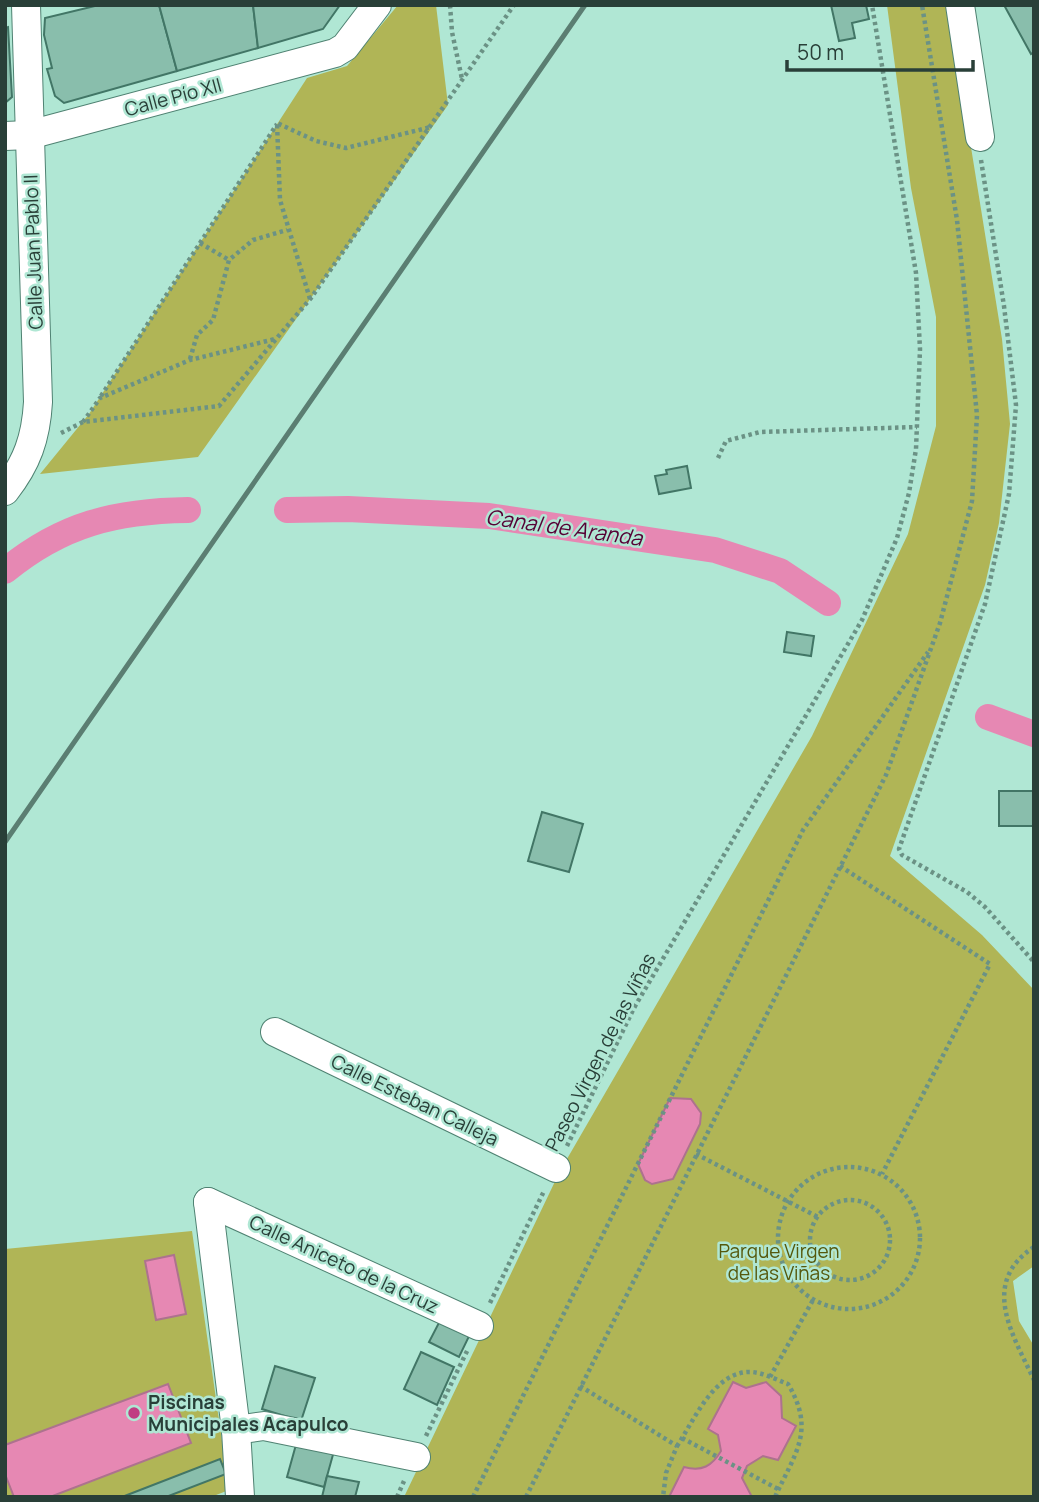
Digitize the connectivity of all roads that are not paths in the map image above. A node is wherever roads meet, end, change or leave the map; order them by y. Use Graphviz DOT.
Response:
graph roads {
  1 [pos="26,5"];
  2 [pos="377,5"];
  3 [pos="960,5"];
  4 [pos="17,135"];
  5 [pos="980,137"];
  6 [pos="5,491"];
  7 [pos="275,1032"];
  8 [pos="556,1168"];
  9 [pos="479,1326"];
  10 [pos="236,1430"];
  11 [pos="416,1457"];
  12 [pos="240,1497"];
  1 -- 4 [label="street, Calle Juan Pablo II"];
  2 -- 4 [label="street, Calle Pío XII"];
  3 -- 5 [label="street"];
  4 -- 6 [label="street, Calle Juan Pablo II"];
  7 -- 8 [label="street, Calle Esteban Calleja"];
  9 -- 10 [label="street, Calle Aniceto de la Cruz"];
  10 -- 11 [label="street"];
  10 -- 12 [label="street"];
}
